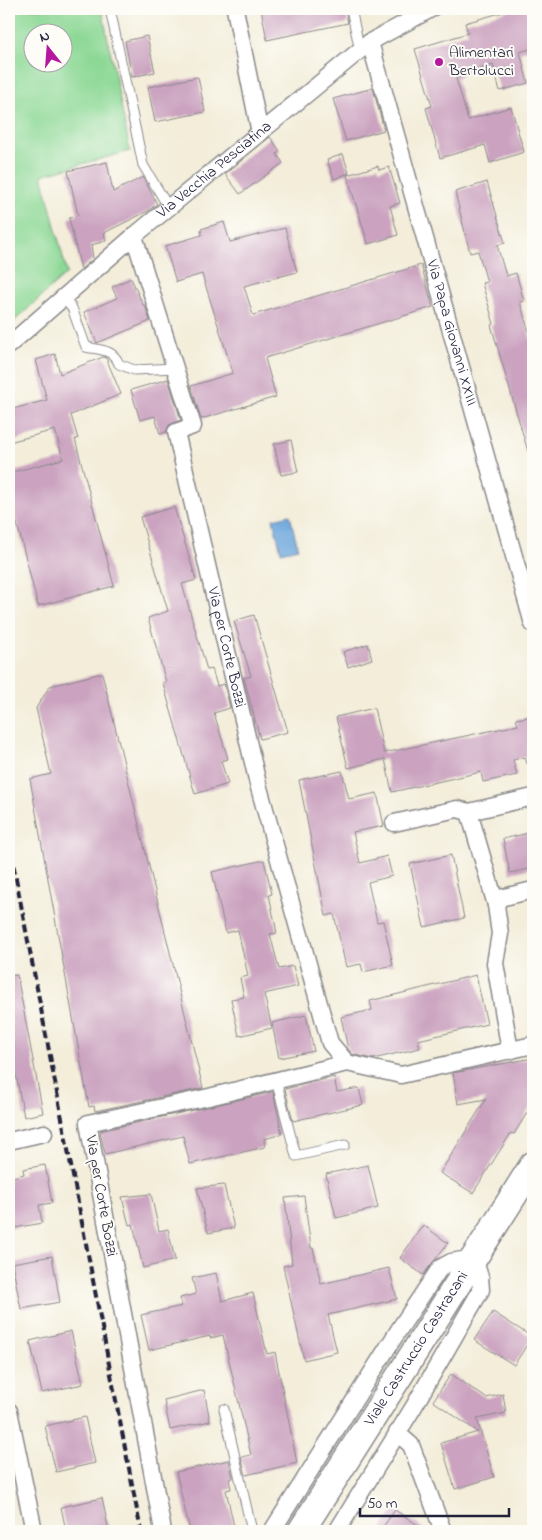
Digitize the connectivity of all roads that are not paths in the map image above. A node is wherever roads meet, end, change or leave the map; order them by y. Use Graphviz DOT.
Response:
graph roads {
  1 [pos="110,9"];
  2 [pos="235,9"];
  3 [pos="351,9"];
  4 [pos="431,9"];
  5 [pos="365,47"];
  6 [pos="260,134"];
  7 [pos="169,208"];
  8 [pos="134,236"];
  9 [pos="63,298"];
  10 [pos="9,344"];
  11 [pos="175,368"];
  12 [pos="533,624"];
  13 [pos="533,797"];
  14 [pos="469,812"];
  15 [pos="394,823"];
  16 [pos="533,890"];
  17 [pos="496,905"];
  18 [pos="533,1045"];
  19 [pos="510,1051"];
  20 [pos="347,1063"];
  21 [pos="276,1080"];
  22 [pos="44,1133"];
  23 [pos="9,1141"];
  24 [pos="345,1145"];
  25 [pos="533,1165"];
  26 [pos="474,1258"];
  27 [pos="224,1409"];
  28 [pos="9,1410"];
  29 [pos="397,1433"];
  30 [pos="34,1531"];
  31 [pos="163,1531"];
  32 [pos="252,1531"];
  33 [pos="272,1531"];
  34 [pos="300,1531"];
  35 [pos="337,1531"];
  36 [pos="443,1531"];
  1 -- 7 [label="lane"];
  2 -- 6 [label="street"];
  3 -- 5 [label="lane"];
  4 -- 5 [label="street, Via Vecchia Pesciatina"];
  5 -- 6 [label="street, Via Vecchia Pesciatina"];
  5 -- 12 [label="street, Via Papa Giovanni XXIII"];
  6 -- 7 [label="street, Via Vecchia Pesciatina"];
  7 -- 8 [label="street, Via Vecchia Pesciatina"];
  8 -- 9 [label="street, Via Vecchia Pesciatina"];
  8 -- 11 [label="street, Via per Corte Bozzi"];
  9 -- 10 [label="street, Via Vecchia Pesciatina"];
  9 -- 11 [label="lane"];
  11 -- 20 [label="street, Via per Corte Bozzi"];
  13 -- 14 [label="street"];
  14 -- 15 [label="street"];
  14 -- 17 [label="street"];
  16 -- 17 [label="street"];
  17 -- 19 [label="street"];
  18 -- 19 [label="street, Via per Corte Bozzi"];
  19 -- 20 [label="street, Via per Corte Bozzi"];
  20 -- 21 [label="street, Via per Corte Bozzi"];
  21 -- 24 [label="lane"];
  21 -- 31 [label="street, Via per Corte Bozzi"];
  22 -- 23 [label="street"];
  25 -- 26 [label="main road, Viale Castruccio Castracani"];
  26 -- 29 [label="street"];
  26 -- 33 [label="street"];
  26 -- 34 [label="main road, Viale Castruccio Castracani"];
  27 -- 32 [label="lane"];
  28 -- 30 [label="street"];
  29 -- 35 [label="street"];
  29 -- 36 [label="street"];
}
